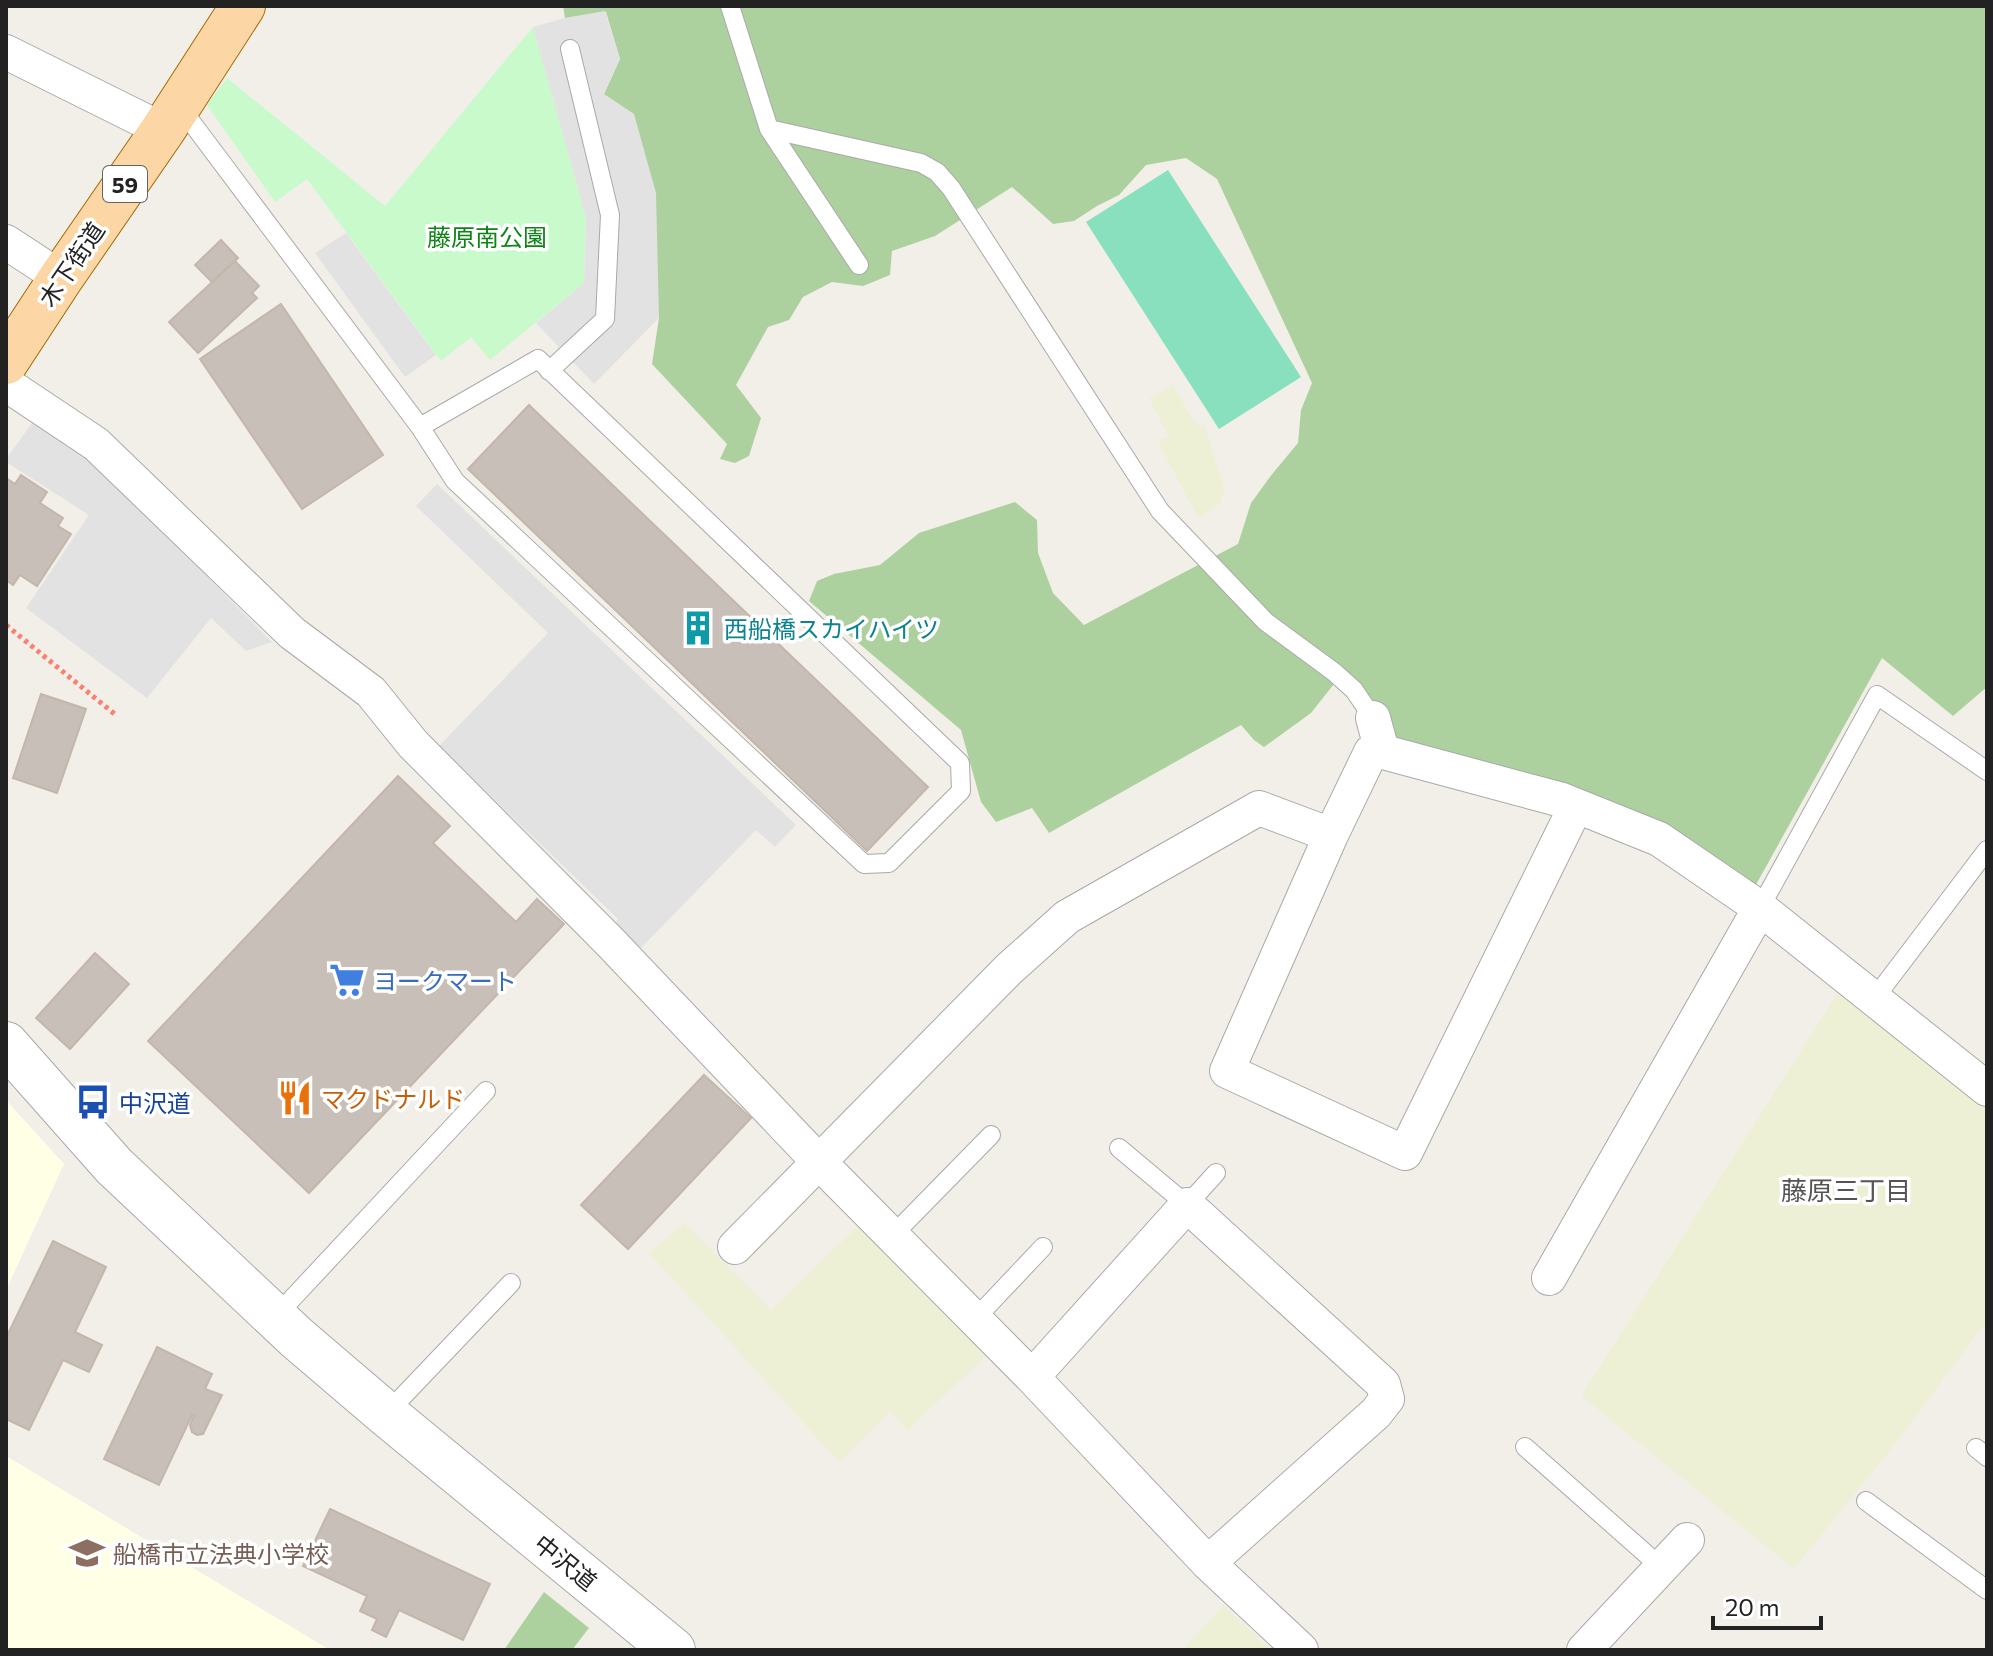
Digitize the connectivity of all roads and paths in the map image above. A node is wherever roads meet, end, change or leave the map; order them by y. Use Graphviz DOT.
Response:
graph roads {
  1 [pos="243,6"];
  2 [pos="730,6"];
  3 [pos="570,49"];
  4 [pos="6,52"];
  5 [pos="170,117"];
  6 [pos="769,129"];
  7 [pos="6,242"];
  8 [pos="859,265"];
  9 [pos="61,278"];
  10 [pos="6,362"];
  11 [pos="549,371"];
  12 [pos="6,384"];
  13 [pos="420,427"];
  14 [pos="6,625"];
  15 [pos="117,716"];
  16 [pos="1373,718"];
  17 [pos="1382,751"];
  18 [pos="1987,771"];
  19 [pos="1576,806"];
  20 [pos="1331,835"];
  21 [pos="1987,850"];
  22 [pos="1760,908"];
  23 [pos="1874,999"];
  24 [pos="6,1044"];
  25 [pos="1987,1089"];
  26 [pos="486,1091"];
  27 [pos="991,1135"];
  28 [pos="1119,1148"];
  29 [pos="819,1162"];
  30 [pos="1216,1173"];
  31 [pos="1187,1205"];
  32 [pos="892,1236"];
  33 [pos="735,1247"];
  34 [pos="1043,1247"];
  35 [pos="1549,1278"];
  36 [pos="511,1283"];
  37 [pos="275,1317"];
  38 [pos="975,1319"];
  39 [pos="1032,1377"];
  40 [pos="386,1414"];
  41 [pos="1525,1447"];
  42 [pos="1866,1501"];
  43 [pos="1687,1540"];
  44 [pos="1208,1563"];
  45 [pos="1662,1568"];
  46 [pos="1987,1590"];
  47 [pos="672,1649"];
  48 [pos="1301,1650"];
  49 [pos="1584,1650"];
  1 -- 5 [label="main road, 木下街道 / 59"];
  2 -- 6 [label="lane"];
  3 -- 11 [label="lane"];
  4 -- 5 [label="street"];
  5 -- 9 [label="main road, 木下街道 / 59"];
  5 -- 13 [label="lane"];
  6 -- 8 [label="lane"];
  6 -- 16 [label="lane"];
  7 -- 9 [label="street"];
  9 -- 10 [label="main road, 木下街道 / 59"];
  11 -- 13 [label="lane"];
  11 -- 13 [label="lane"];
  12 -- 29 [label="street"];
  14 -- 15 [label="path"];
  16 -- 17 [label="street"];
  17 -- 19 [label="street"];
  17 -- 20 [label="street"];
  18 -- 22 [label="lane"];
  19 -- 20 [label="street"];
  19 -- 22 [label="street"];
  20 -- 29 [label="street"];
  21 -- 23 [label="lane"];
  22 -- 23 [label="street"];
  22 -- 35 [label="street"];
  23 -- 25 [label="street"];
  24 -- 37 [label="street, 中沢道"];
  26 -- 37 [label="lane"];
  27 -- 32 [label="lane"];
  28 -- 31 [label="lane"];
  29 -- 32 [label="street"];
  29 -- 33 [label="street"];
  30 -- 31 [label="lane"];
  31 -- 39 [label="street"];
  31 -- 44 [label="street"];
  32 -- 38 [label="street"];
  34 -- 38 [label="lane"];
  36 -- 40 [label="lane"];
  37 -- 40 [label="street, 中沢道"];
  38 -- 39 [label="street"];
  39 -- 44 [label="street"];
  40 -- 47 [label="street, 中沢道"];
  41 -- 45 [label="lane"];
  42 -- 46 [label="lane"];
  43 -- 45 [label="street"];
  44 -- 48 [label="street"];
  45 -- 49 [label="street"];
}
